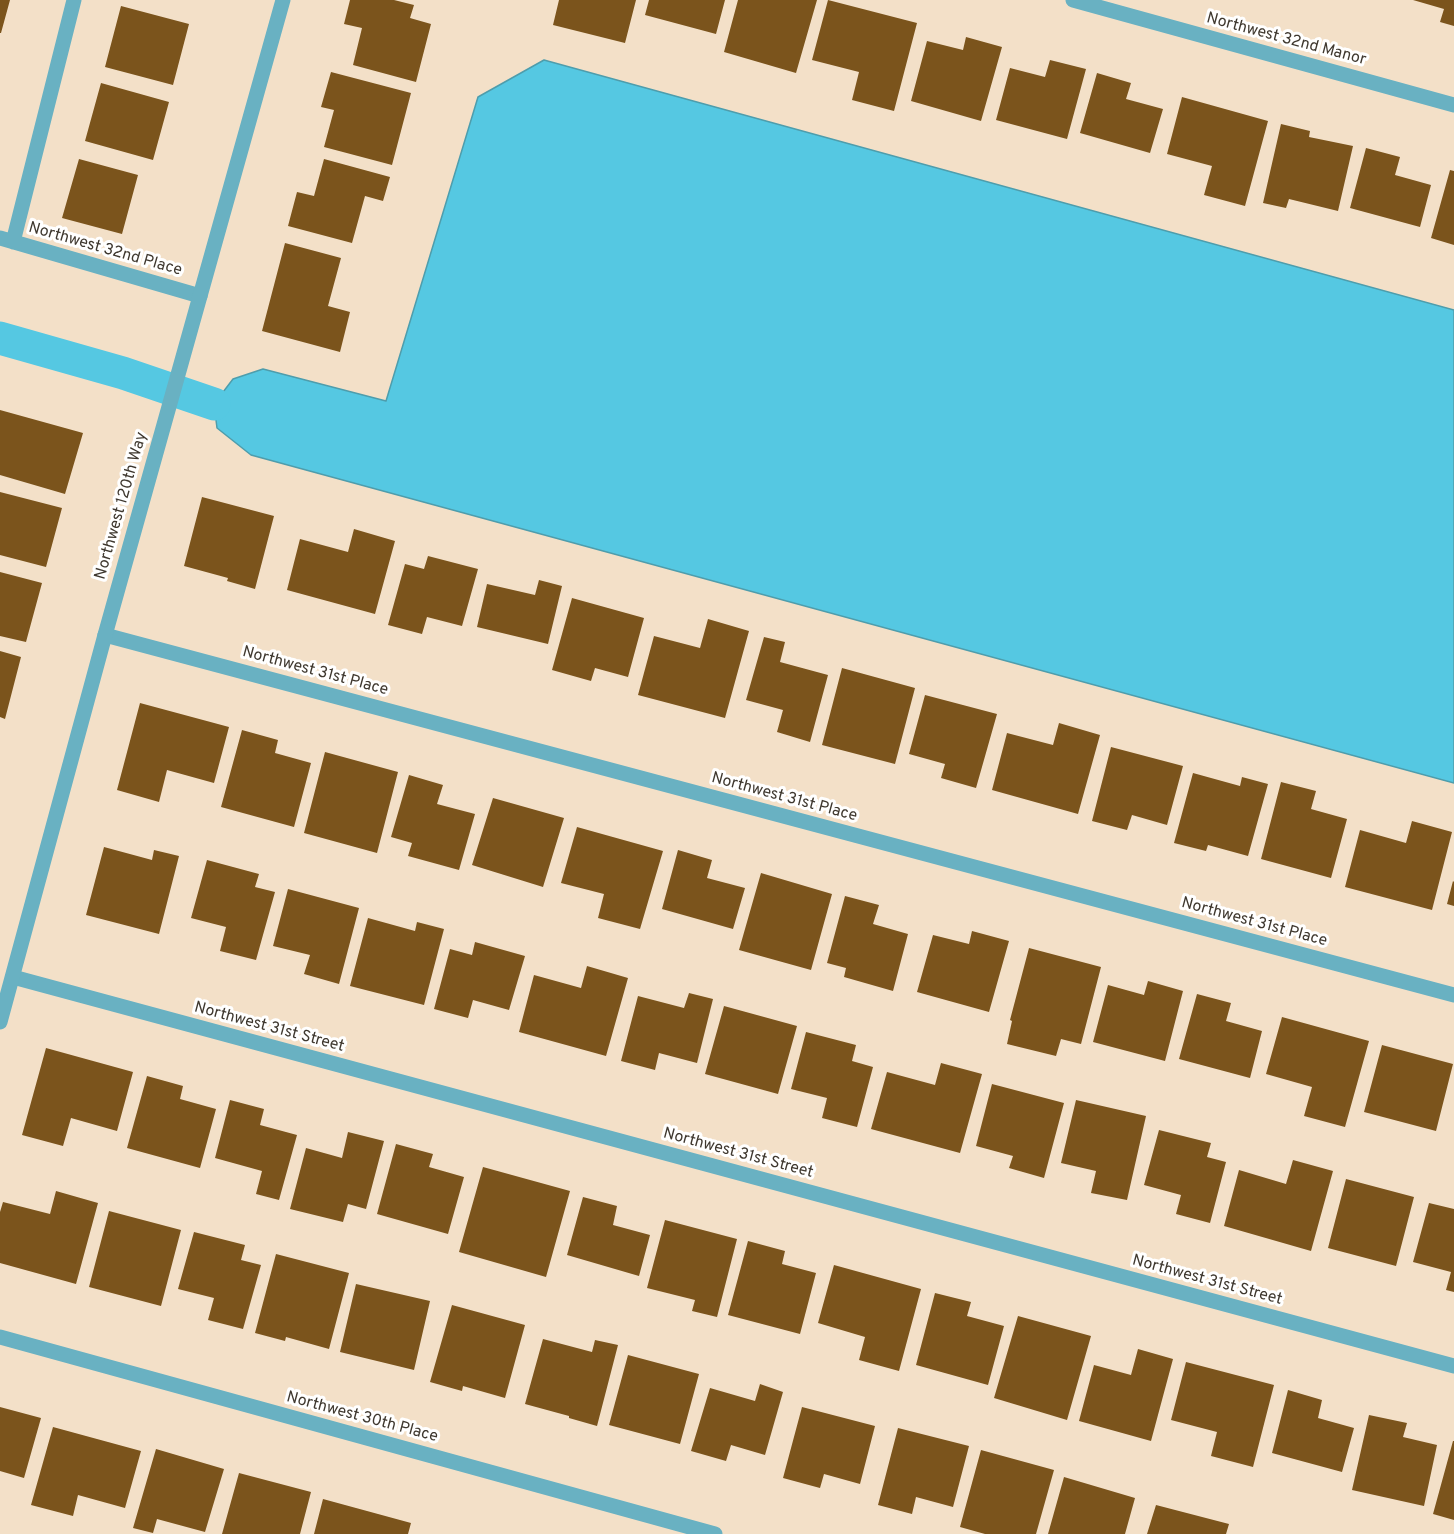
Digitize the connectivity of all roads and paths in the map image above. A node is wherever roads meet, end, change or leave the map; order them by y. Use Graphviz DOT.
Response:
graph roads {
  1 [pos="75,0"];
  2 [pos="283,0"];
  3 [pos="1073,0"];
  4 [pos="1454,105"];
  5 [pos="6,240"];
  6 [pos="200,296"];
  7 [pos="105,635"];
  8 [pos="13,977"];
  9 [pos="1454,995"];
  10 [pos="0,1022"];
  11 [pos="0,1337"];
  12 [pos="1454,1366"];
  13 [pos="715,1534"];
  1 -- 5 [label="street"];
  2 -- 6 [label="street, Northwest 120th Way"];
  3 -- 4 [label="street, Northwest 32nd Manor"];
  5 -- 6 [label="street, Northwest 32nd Place"];
  6 -- 7 [label="street, Northwest 120th Way"];
  7 -- 8 [label="street, Northwest 120th Way"];
  7 -- 9 [label="street, Northwest 31st Place"];
  8 -- 10 [label="street, Northwest 120th Way"];
  8 -- 12 [label="street, Northwest 31st Street"];
  11 -- 13 [label="street, Northwest 30th Place"];
}
